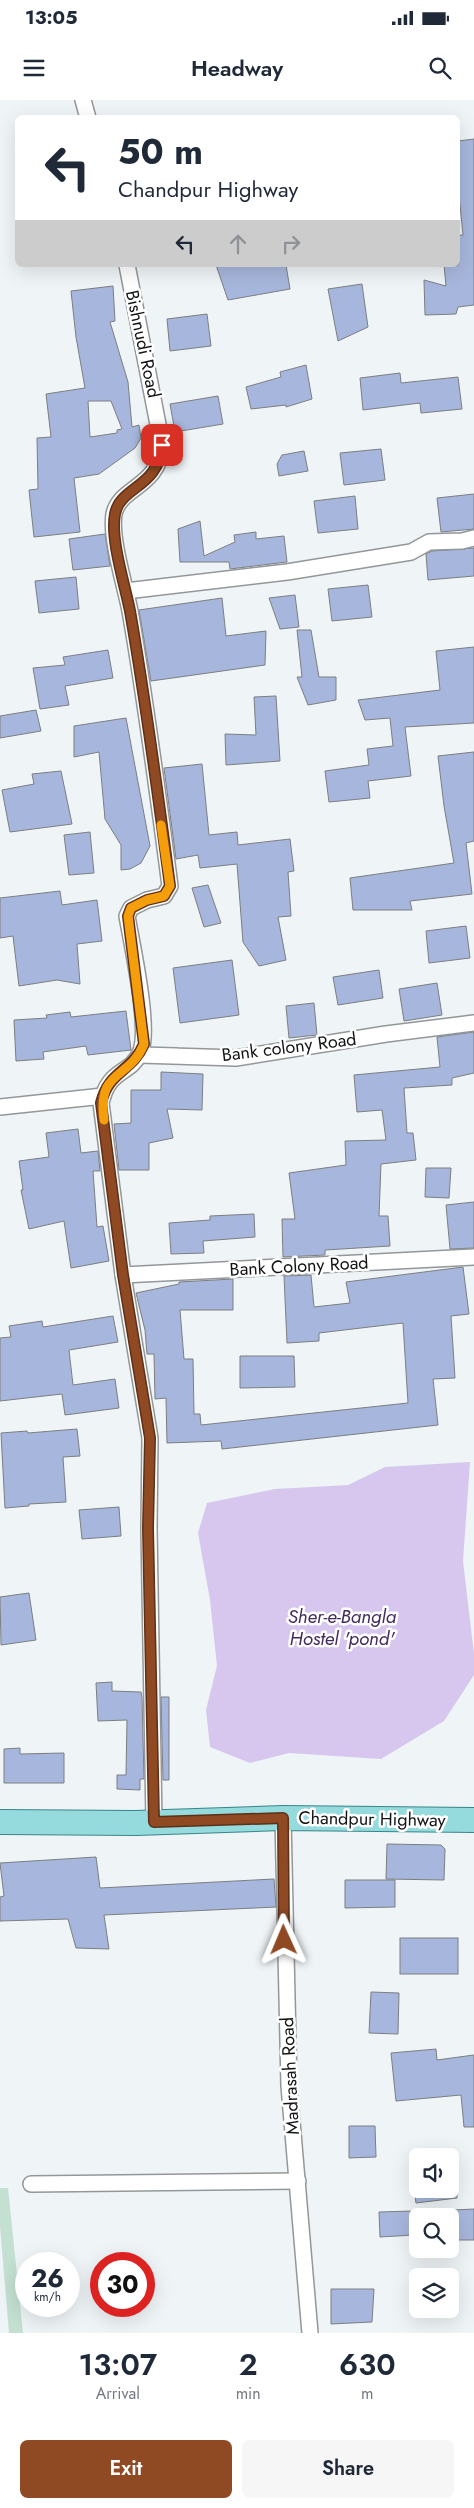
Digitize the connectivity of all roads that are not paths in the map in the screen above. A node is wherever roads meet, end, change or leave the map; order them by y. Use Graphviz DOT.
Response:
graph roads {
  1 [pos="83,100"];
  2 [pos="87,115"];
  3 [pos="127,267"];
  4 [pos="474,538"];
  5 [pos="126,591"];
  6 [pos="474,1023"];
  7 [pos="140,1055"];
  8 [pos="177,1056"];
  9 [pos="103,1096"];
  10 [pos="0,1107"];
  11 [pos="474,1257"];
  12 [pos="123,1275"];
  13 [pos="283,1818"];
  14 [pos="474,1820"];
  15 [pos="0,1822"];
  16 [pos="154,1822"];
  17 [pos="298,2181"];
  18 [pos="31,2184"];
  19 [pos="310,2333"];
  1 -- 2 [label="street"];
  3 -- 5 [label="street, Bishnudi Road"];
  4 -- 5 [label="street"];
  5 -- 7 [label="street, Bishnudi Road"];
  6 -- 7 [label="street, Bank colony Road"];
  7 -- 8 [label="street"];
  7 -- 9 [label="street"];
  9 -- 10 [label="street"];
  9 -- 12 [label="street"];
  11 -- 12 [label="street, Bank Colony Road"];
  12 -- 16 [label="street"];
  13 -- 14 [label="main road, Chandpur Highway"];
  13 -- 16 [label="main road, Chandpur Highway"];
  13 -- 17 [label="street, Madrasah Road"];
  15 -- 16 [label="main road, Chandpur Highway"];
  17 -- 18 [label="street"];
  17 -- 19 [label="street, Madrasah Road"];
}
